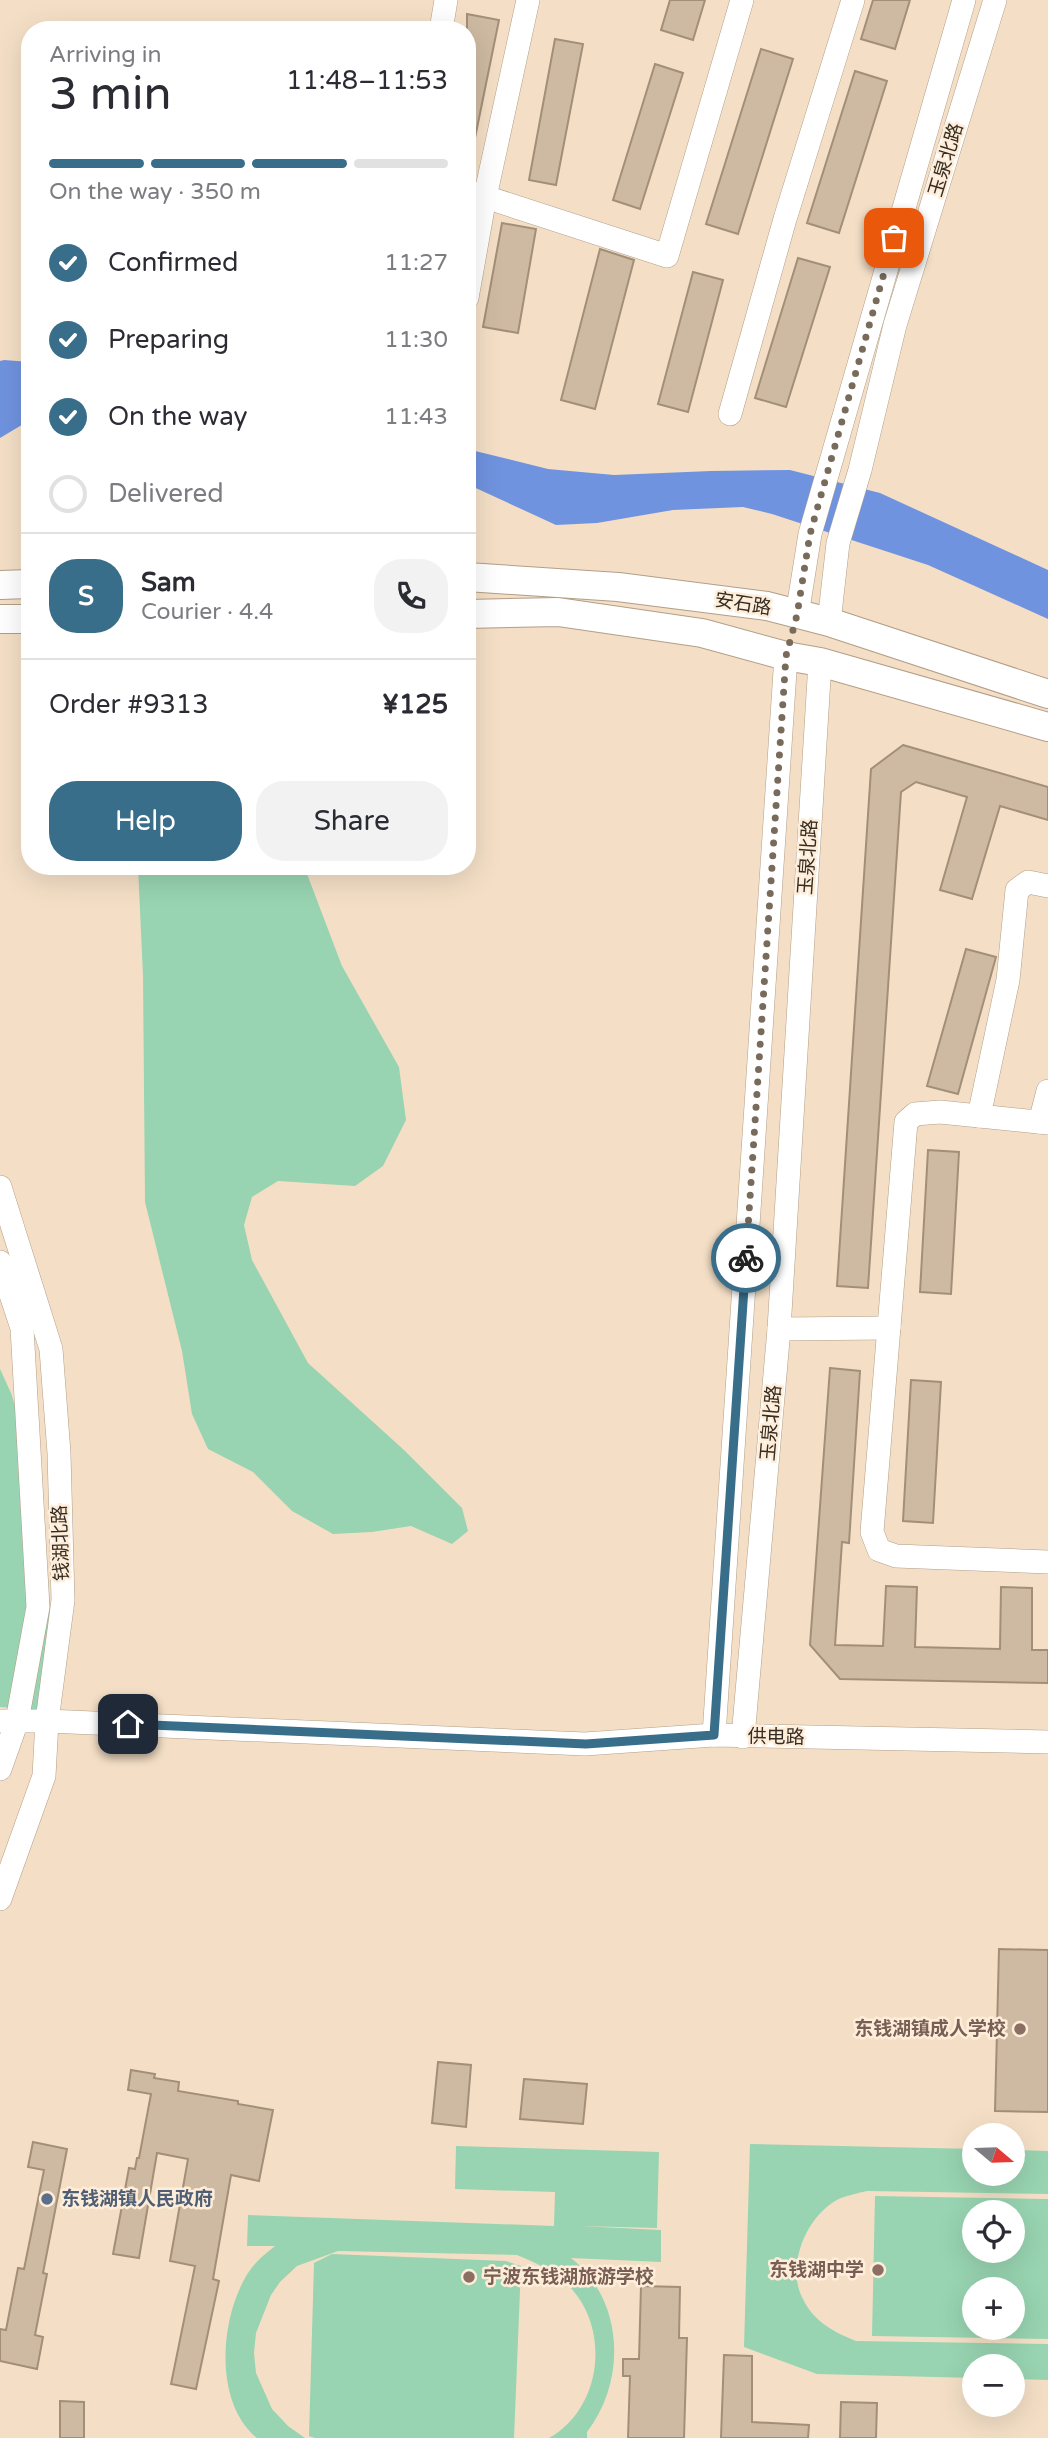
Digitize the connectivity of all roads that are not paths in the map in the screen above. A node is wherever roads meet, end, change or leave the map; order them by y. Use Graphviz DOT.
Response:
graph roads {
  1 [pos="446,0"];
  2 [pos="528,0"];
  3 [pos="742,0"];
  4 [pos="853,0"];
  5 [pos="964,0"];
  6 [pos="995,0"];
  7 [pos="442,21"];
  8 [pos="476,194"];
  9 [pos="730,414"];
  10 [pos="476,578"];
  11 [pos="21,584"];
  12 [pos="0,585"];
  13 [pos="476,614"];
  14 [pos="797,615"];
  15 [pos="0,619"];
  16 [pos="21,619"];
  17 [pos="829,622"];
  18 [pos="786,656"];
  19 [pos="820,662"];
  20 [pos="1048,694"];
  21 [pos="1048,727"];
  22 [pos="1048,886"];
  23 [pos="1048,1091"];
  24 [pos="979,1116"];
  25 [pos="1044,1122"];
  26 [pos="0,1186"];
  27 [pos="0,1262"];
  28 [pos="889,1328"];
  29 [pos="779,1329"];
  30 [pos="1048,1562"];
  31 [pos="8,1721"];
  32 [pos="47,1721"];
  33 [pos="714,1735"];
  34 [pos="743,1737"];
  35 [pos="1048,1742"];
  36 [pos="0,1769"];
  37 [pos="0,1899"];
  1 -- 7 [label="street"];
  2 -- 8 [label="street"];
  3 -- 8 [label="street"];
  4 -- 9 [label="street"];
  5 -- 14 [label="street, 玉泉北路"];
  6 -- 17 [label="street, 玉泉北路"];
  10 -- 14 [label="main road, 安石路"];
  11 -- 12 [label="main road"];
  13 -- 18 [label="main road, 安石路"];
  14 -- 17 [label="main road, 安石路"];
  14 -- 18 [label="main road, 玉泉北路"];
  15 -- 16 [label="main road"];
  17 -- 19 [label="main road, 玉泉北路"];
  17 -- 20 [label="main road, 安石路"];
  18 -- 19 [label="main road, 安石路"];
  18 -- 33 [label="street, 玉泉北路"];
  19 -- 21 [label="main road, 安石路"];
  19 -- 29 [label="street, 玉泉北路"];
  22 -- 24 [label="street"];
  23 -- 25 [label="street"];
  24 -- 25 [label="street"];
  24 -- 28 [label="street"];
  26 -- 32 [label="street, 钱湖北路"];
  27 -- 31 [label="street, 钱湖北路"];
  28 -- 29 [label="street"];
  28 -- 30 [label="street"];
  29 -- 34 [label="street, 玉泉北路"];
  31 -- 32 [label="street, 供电路"];
  31 -- 36 [label="street, 钱湖北路"];
  32 -- 33 [label="street, 供电路"];
  32 -- 37 [label="street, 钱湖北路"];
  33 -- 34 [label="street, 供电路"];
  34 -- 35 [label="street, 供电路"];
}
